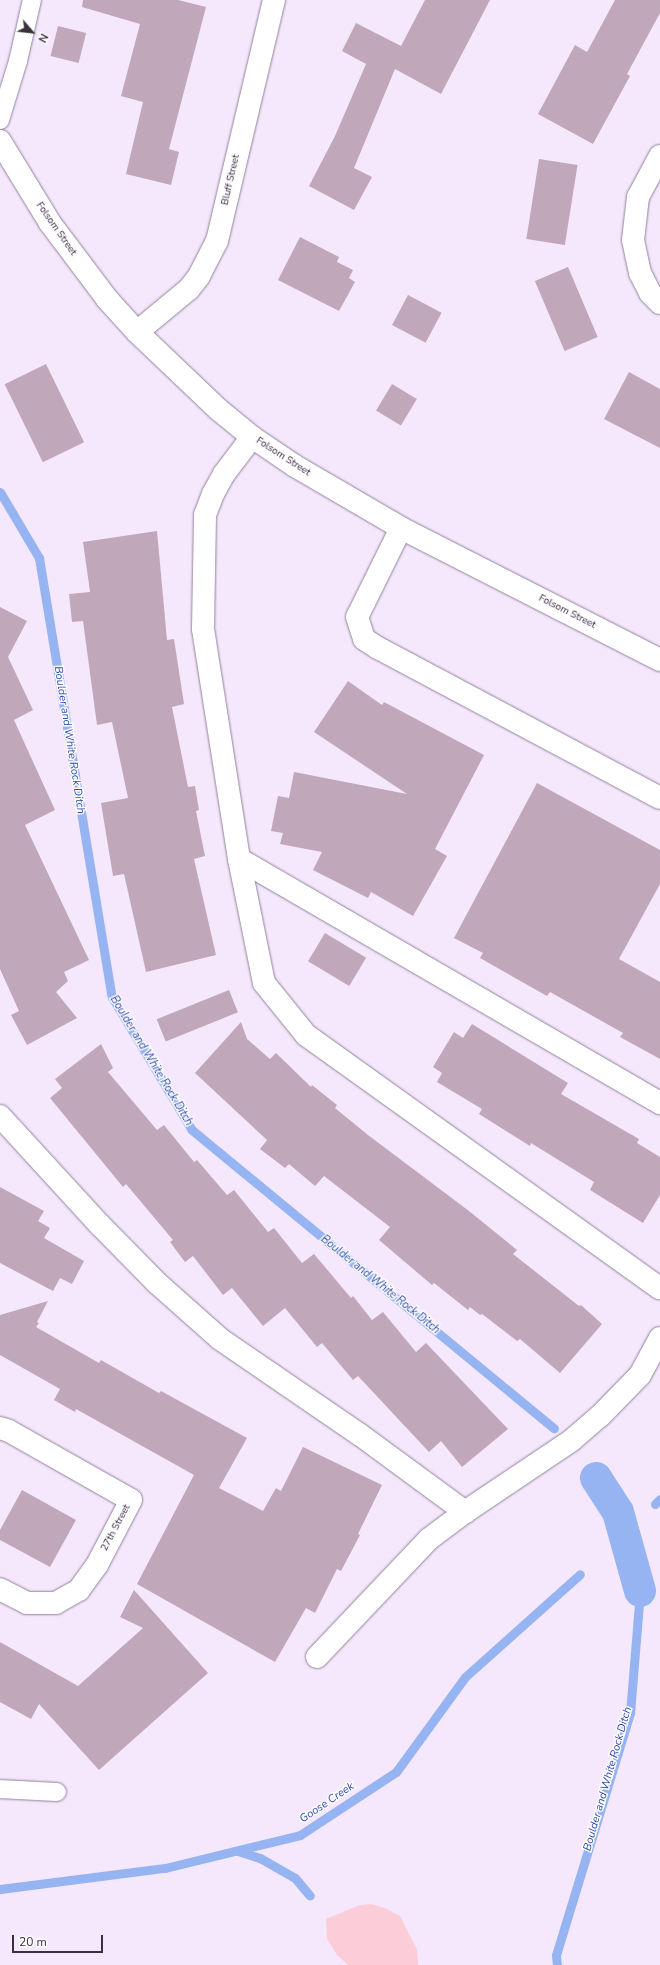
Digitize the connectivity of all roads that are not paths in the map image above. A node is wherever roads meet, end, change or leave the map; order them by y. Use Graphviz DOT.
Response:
graph roads {
  1 [pos="32,0"];
  2 [pos="274,0"];
  3 [pos="0,120"];
  4 [pos="0,141"];
  5 [pos="660,156"];
  6 [pos="660,303"];
  7 [pos="137,332"];
  8 [pos="252,437"];
  9 [pos="401,528"];
  10 [pos="660,660"];
  11 [pos="660,798"];
  12 [pos="239,859"];
  13 [pos="660,1103"];
  14 [pos="0,1115"];
  15 [pos="660,1288"];
  16 [pos="660,1338"];
  17 [pos="0,1428"];
  18 [pos="465,1512"];
  19 [pos="0,1589"];
  20 [pos="317,1656"];
  21 [pos="0,1789"];
  22 [pos="57,1792"];
  1 -- 3 [label="lane"];
  2 -- 7 [label="street, Bluff Street"];
  4 -- 7 [label="street, Folsom Street"];
  5 -- 6 [label="street"];
  7 -- 8 [label="street, Folsom Street"];
  8 -- 9 [label="street, Folsom Street"];
  8 -- 12 [label="street"];
  9 -- 10 [label="street, Folsom Street"];
  9 -- 11 [label="street"];
  12 -- 13 [label="street"];
  12 -- 15 [label="street"];
  14 -- 18 [label="street"];
  16 -- 18 [label="street"];
  17 -- 19 [label="street, 27th Street"];
  18 -- 20 [label="street"];
  21 -- 22 [label="lane"];
}
